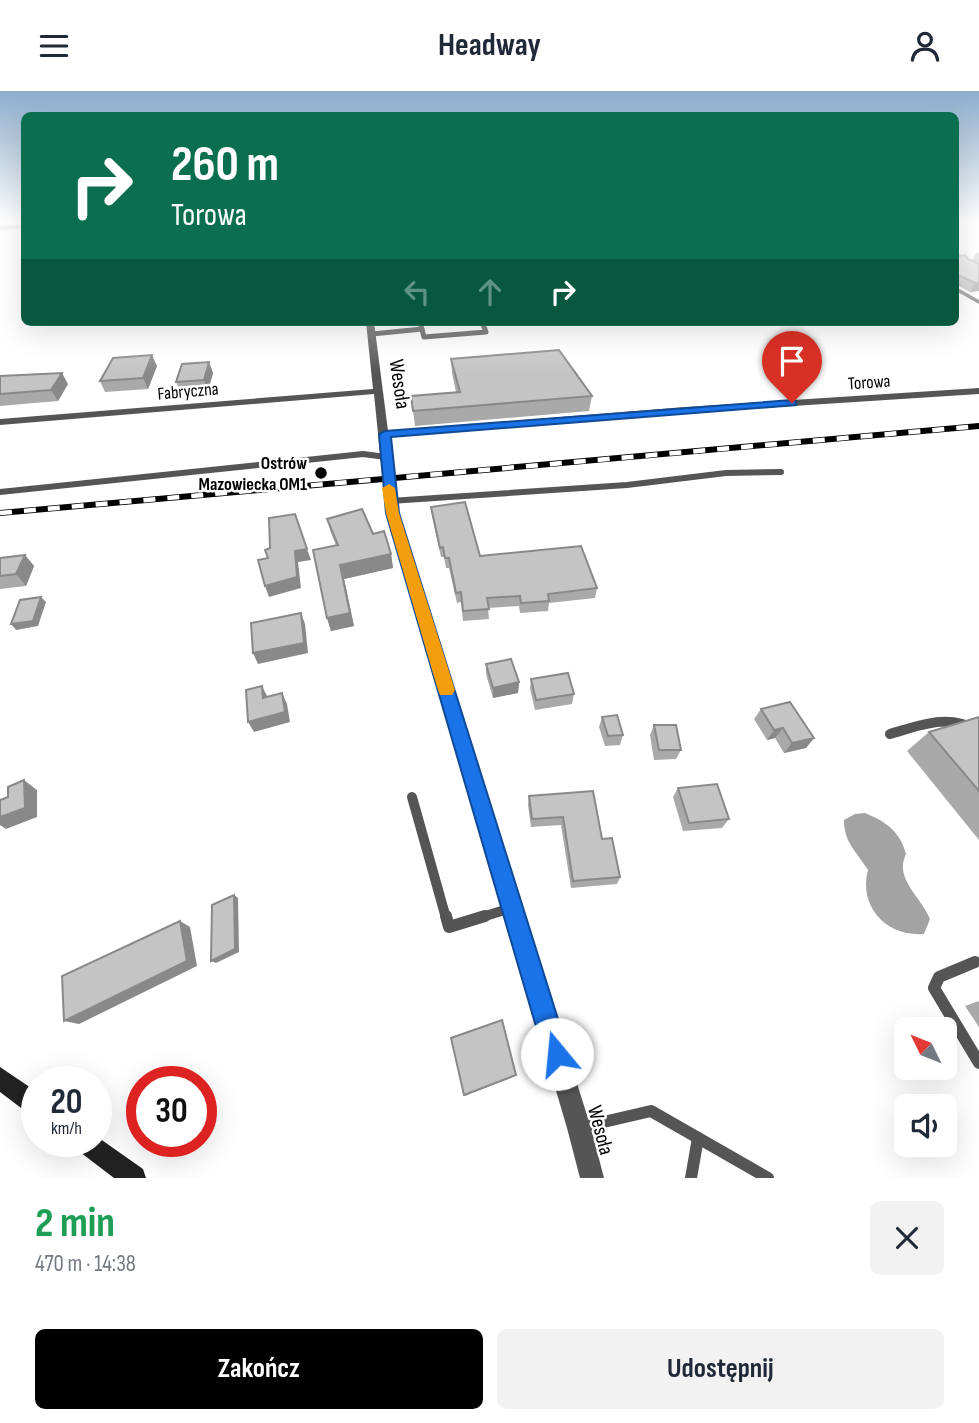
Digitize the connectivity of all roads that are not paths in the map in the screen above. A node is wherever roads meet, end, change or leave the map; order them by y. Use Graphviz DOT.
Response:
graph roads {
  1 [pos="959,291"];
  2 [pos="979,302"];
  3 [pos="421,326"];
  4 [pos="484,326"];
  5 [pos="371,328"];
  6 [pos="422,329"];
  7 [pos="380,391"];
  8 [pos="979,391"];
  9 [pos="0,422"];
  10 [pos="385,434"];
  11 [pos="386,457"];
  12 [pos="781,473"];
  13 [pos="0,492"];
  14 [pos="390,501"];
  15 [pos="979,731"];
  16 [pos="890,734"];
  17 [pos="412,797"];
  18 [pos="512,908"];
  19 [pos="975,962"];
  20 [pos="979,1063"];
  21 [pos="0,1079"];
  22 [pos="21,1094"];
  23 [pos="579,1128"];
  24 [pos="698,1137"];
  25 [pos="106,1157"];
  26 [pos="134,1178"];
  27 [pos="592,1178"];
  28 [pos="691,1178"];
  29 [pos="768,1178"];
  1 -- 2 [label="lane"];
  3 -- 6 [label="lane"];
  4 -- 6 [label="lane"];
  5 -- 6 [label="lane"];
  5 -- 7 [label="street, Wesoła"];
  7 -- 9 [label="street, Fabryczna"];
  7 -- 10 [label="street, Wesoła"];
  8 -- 10 [label="street, Torowa"];
  10 -- 11 [label="street, Wesoła"];
  11 -- 13 [label="lane"];
  11 -- 14 [label="street, Wesoła"];
  12 -- 14 [label="lane"];
  14 -- 18 [label="street, Wesoła"];
  15 -- 16 [label="lane"];
  17 -- 18 [label="lane"];
  18 -- 23 [label="street, Wesoła"];
  19 -- 20 [label="lane"];
  21 -- 22 [label="main road"];
  23 -- 24 [label="lane"];
  23 -- 27 [label="street, Wesoła"];
  24 -- 28 [label="lane"];
  24 -- 29 [label="lane"];
  25 -- 26 [label="main road"];
}
